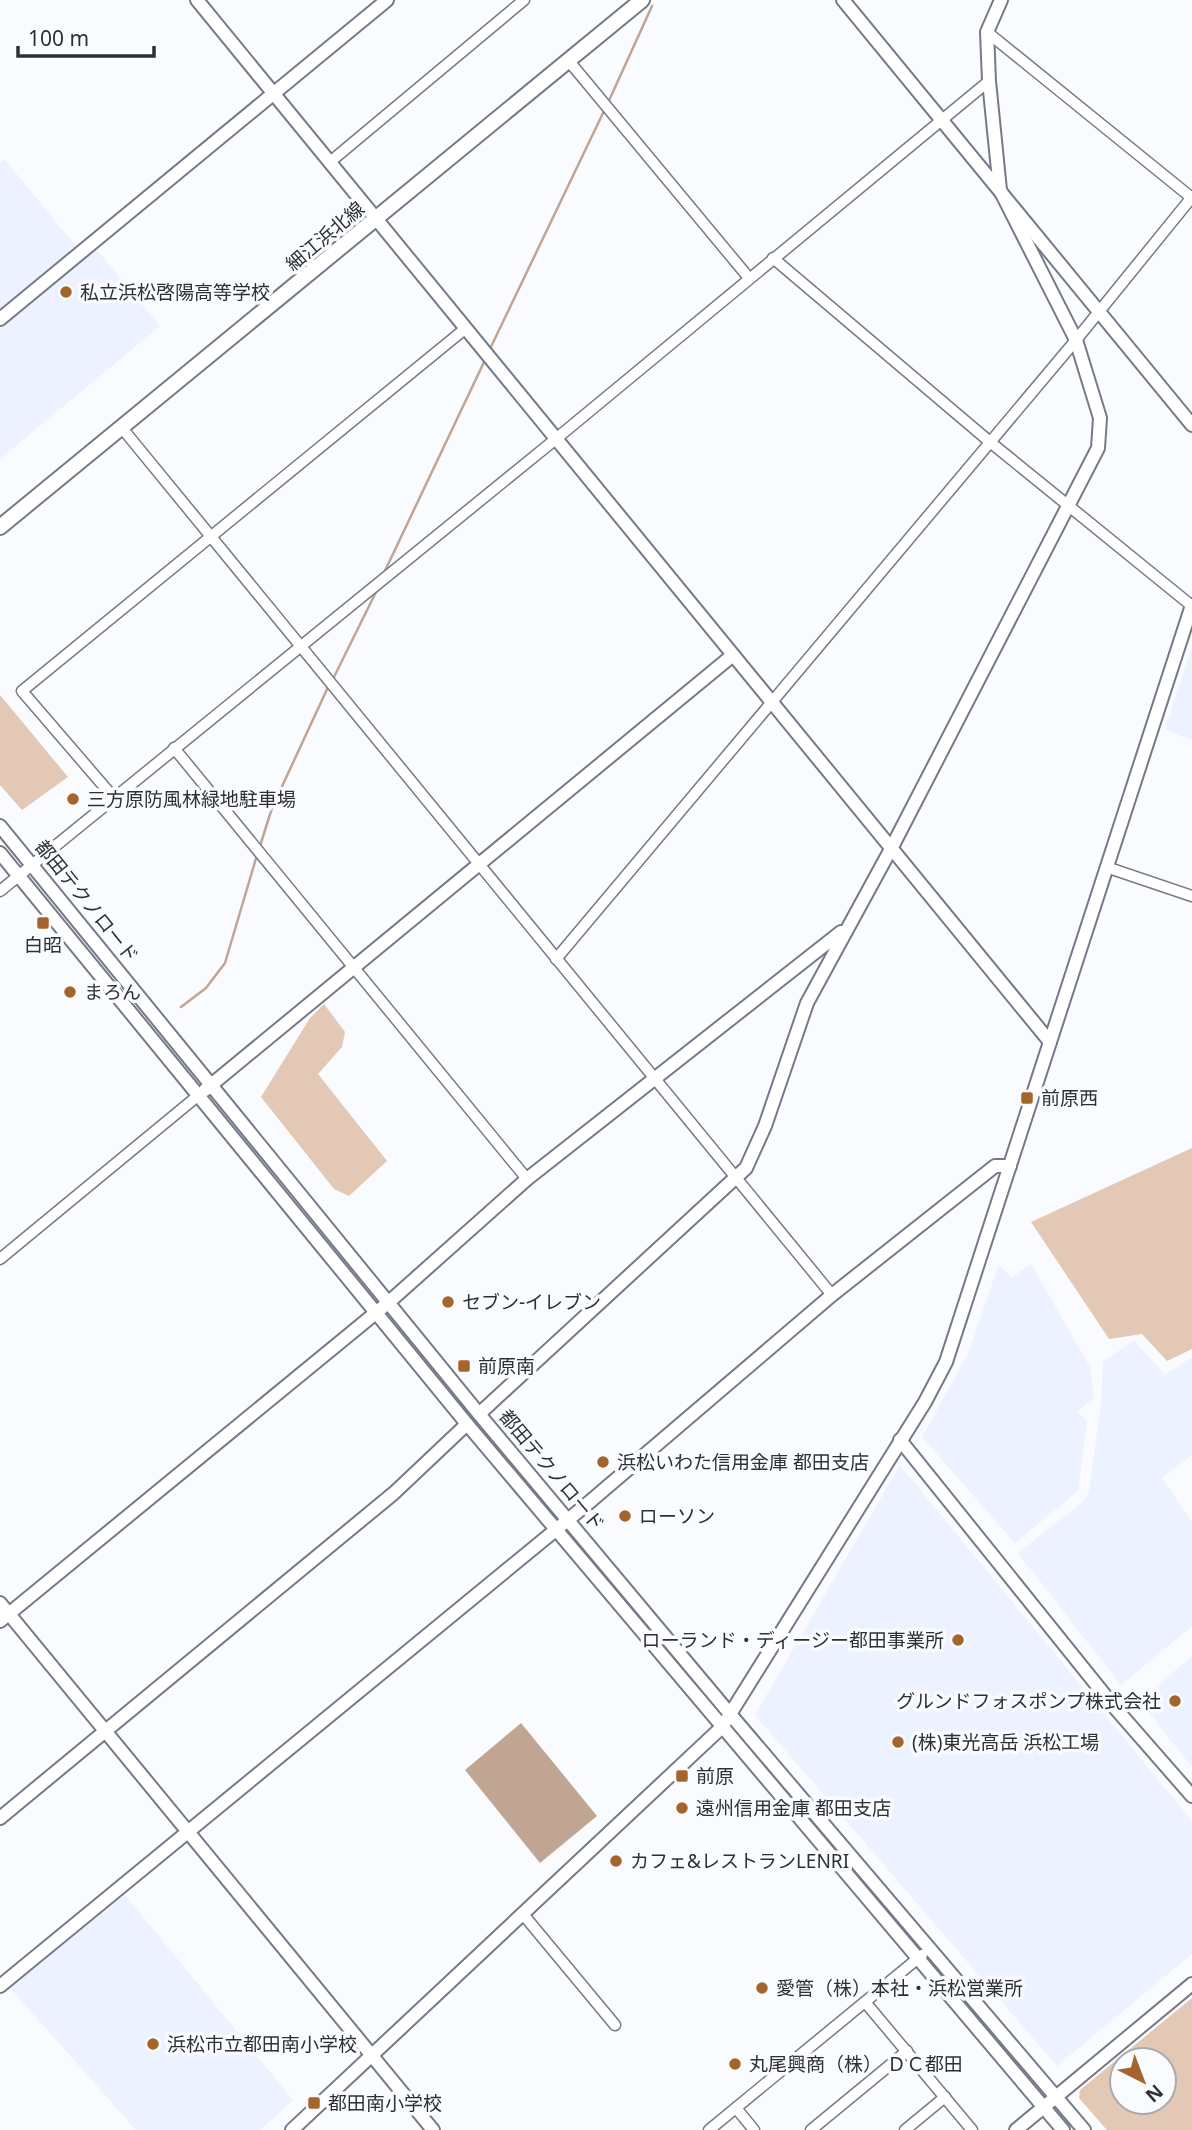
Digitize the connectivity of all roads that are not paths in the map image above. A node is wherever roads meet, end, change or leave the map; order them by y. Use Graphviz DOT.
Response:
graph roads {
  1 [pos="197,0"];
  2 [pos="387,0"];
  3 [pos="642,0"];
  4 [pos="843,0"];
  5 [pos="1001,0"];
  6 [pos="522,1"];
  7 [pos="987,32"];
  8 [pos="568,60"];
  9 [pos="989,81"];
  10 [pos="274,94"];
  11 [pos="942,120"];
  12 [pos="330,162"];
  13 [pos="1000,190"];
  14 [pos="1192,197"];
  15 [pos="376,219"];
  16 [pos="773,258"];
  17 [pos="749,278"];
  18 [pos="1098,311"];
  19 [pos="0,319"];
  20 [pos="466,328"];
  21 [pos="1076,340"];
  22 [pos="1192,425"];
  23 [pos="122,428"];
  24 [pos="557,438"];
  25 [pos="990,442"];
  26 [pos="1069,507"];
  27 [pos="0,527"];
  28 [pos="213,537"];
  29 [pos="1192,605"];
  30 [pos="301,645"];
  31 [pos="733,655"];
  32 [pos="773,701"];
  33 [pos="174,748"];
  34 [pos="114,798"];
  35 [pos="0,826"];
  36 [pos="892,847"];
  37 [pos="0,853"];
  38 [pos="32,864"];
  39 [pos="479,865"];
  40 [pos="1106,867"];
  41 [pos="19,876"];
  42 [pos="0,891"];
  43 [pos="1192,896"];
  44 [pos="847,928"];
  45 [pos="556,959"];
  46 [pos="353,968"];
  47 [pos="1050,1042"];
  48 [pos="654,1078"];
  49 [pos="211,1084"];
  50 [pos="200,1094"];
  51 [pos="1010,1166"];
  52 [pos="736,1178"];
  53 [pos="527,1179"];
  54 [pos="0,1259"];
  55 [pos="832,1295"];
  56 [pos="388,1302"];
  57 [pos="376,1312"];
  58 [pos="479,1414"];
  59 [pos="467,1424"];
  60 [pos="900,1440"];
  61 [pos="568,1520"];
  62 [pos="557,1528"];
  63 [pos="0,1603"];
  64 [pos="5,1618"];
  65 [pos="730,1714"];
  66 [pos="722,1727"];
  67 [pos="105,1731"];
  68 [pos="1192,1796"];
  69 [pos="0,1818"];
  70 [pos="188,1831"];
  71 [pos="522,1913"];
  72 [pos="930,1949"];
  73 [pos="918,1958"];
  74 [pos="1192,1984"];
  75 [pos="0,1986"];
  76 [pos="865,2002"];
  77 [pos="615,2025"];
  78 [pos="906,2051"];
  79 [pos="372,2055"];
  80 [pos="1056,2094"];
  81 [pos="945,2097"];
  82 [pos="1044,2106"];
  83 [pos="736,2108"];
  84 [pos="292,2130"];
  85 [pos="433,2130"];
  86 [pos="709,2130"];
  87 [pos="754,2130"];
  88 [pos="811,2130"];
  89 [pos="905,2130"];
  90 [pos="972,2130"];
  91 [pos="1016,2130"];
  92 [pos="1063,2130"];
  93 [pos="1084,2130"];
  1 -- 10 [label="street"];
  2 -- 10 [label="street"];
  3 -- 8 [label="main road, 細江浜北線"];
  4 -- 11 [label="street"];
  5 -- 7 [label="street"];
  6 -- 12 [label="street"];
  7 -- 9 [label="street"];
  7 -- 14 [label="street"];
  8 -- 15 [label="main road, 細江浜北線"];
  8 -- 17 [label="street"];
  9 -- 11 [label="street"];
  9 -- 13 [label="street"];
  10 -- 12 [label="street"];
  10 -- 19 [label="street"];
  11 -- 13 [label="street"];
  11 -- 16 [label="street"];
  12 -- 15 [label="street"];
  13 -- 18 [label="street"];
  13 -- 21 [label="street"];
  14 -- 18 [label="street"];
  15 -- 20 [label="street"];
  15 -- 23 [label="main road, 細江浜北線"];
  16 -- 17 [label="street"];
  16 -- 25 [label="street"];
  17 -- 24 [label="street"];
  18 -- 21 [label="street"];
  18 -- 22 [label="street"];
  20 -- 24 [label="street"];
  20 -- 28 [label="street"];
  21 -- 25 [label="street"];
  21 -- 26 [label="street"];
  23 -- 27 [label="main road, 細江浜北線"];
  23 -- 28 [label="street"];
  24 -- 30 [label="street"];
  24 -- 31 [label="street"];
  25 -- 26 [label="street"];
  25 -- 32 [label="street"];
  26 -- 29 [label="street"];
  26 -- 36 [label="street"];
  28 -- 30 [label="street"];
  28 -- 34 [label="street"];
  29 -- 40 [label="street"];
  30 -- 33 [label="street"];
  30 -- 39 [label="street"];
  31 -- 32 [label="street"];
  31 -- 39 [label="street"];
  32 -- 36 [label="street"];
  32 -- 45 [label="street"];
  33 -- 34 [label="street"];
  33 -- 46 [label="street"];
  34 -- 38 [label="street"];
  35 -- 38 [label="street, 都田テクノロード"];
  36 -- 44 [label="street"];
  36 -- 47 [label="street"];
  37 -- 41 [label="street, 都田テクノロード"];
  38 -- 41 [label="street"];
  38 -- 49 [label="street, 都田テクノロード"];
  39 -- 45 [label="street"];
  39 -- 46 [label="street"];
  40 -- 43 [label="street"];
  40 -- 47 [label="street"];
  41 -- 42 [label="street"];
  41 -- 50 [label="street, 都田テクノロード"];
  44 -- 48 [label="street"];
  44 -- 52 [label="street"];
  45 -- 48 [label="street"];
  46 -- 49 [label="street"];
  46 -- 53 [label="street"];
  47 -- 51 [label="street"];
  48 -- 52 [label="street"];
  48 -- 53 [label="street"];
  49 -- 50 [label="street"];
  49 -- 56 [label="street, 都田テクノロード"];
  50 -- 54 [label="street"];
  50 -- 57 [label="street, 都田テクノロード"];
  51 -- 55 [label="street"];
  51 -- 60 [label="street"];
  52 -- 55 [label="street"];
  52 -- 58 [label="street"];
  53 -- 56 [label="street"];
  55 -- 61 [label="street"];
  56 -- 57 [label="street"];
  56 -- 58 [label="street, 都田テクノロード"];
  57 -- 59 [label="street, 都田テクノロード"];
  57 -- 64 [label="street"];
  58 -- 61 [label="street, 都田テクノロード"];
  59 -- 62 [label="street, 都田テクノロード"];
  59 -- 67 [label="street"];
  60 -- 65 [label="street"];
  60 -- 68 [label="street"];
  61 -- 62 [label="street"];
  61 -- 65 [label="street, 都田テクノロード"];
  62 -- 66 [label="street, 都田テクノロード"];
  62 -- 70 [label="street"];
  63 -- 64 [label="street"];
  64 -- 67 [label="street"];
  65 -- 66 [label="street"];
  65 -- 72 [label="street, 都田テクノロード"];
  66 -- 71 [label="street"];
  66 -- 73 [label="street, 都田テクノロード"];
  67 -- 69 [label="street"];
  67 -- 70 [label="street"];
  70 -- 75 [label="street"];
  70 -- 79 [label="street"];
  71 -- 77 [label="street"];
  71 -- 79 [label="street"];
  72 -- 73 [label="street"];
  72 -- 80 [label="street, 都田テクノロード"];
  73 -- 76 [label="street"];
  73 -- 82 [label="street, 都田テクノロード"];
  74 -- 80 [label="street"];
  76 -- 78 [label="street"];
  76 -- 83 [label="street"];
  78 -- 81 [label="street"];
  78 -- 88 [label="street"];
  79 -- 84 [label="street"];
  79 -- 85 [label="street"];
  80 -- 82 [label="street"];
  80 -- 93 [label="street, 都田テクノロード"];
  81 -- 89 [label="street"];
  81 -- 90 [label="street"];
  82 -- 91 [label="street"];
  82 -- 92 [label="street, 都田テクノロード"];
  83 -- 86 [label="street"];
  83 -- 87 [label="street"];
}
